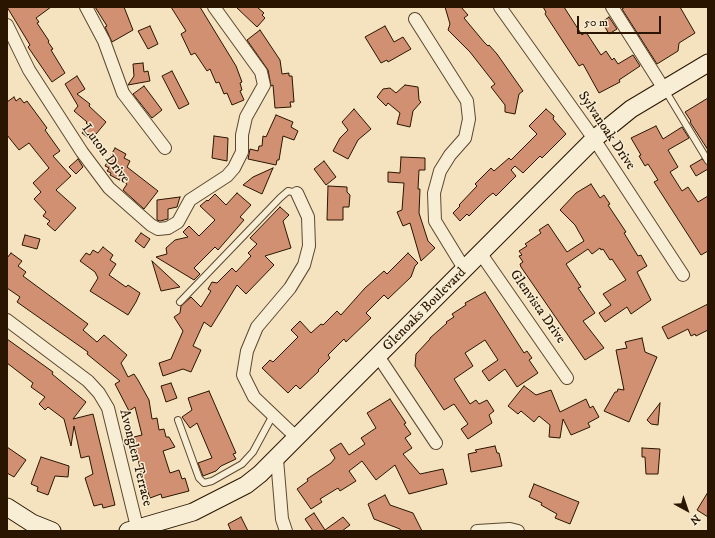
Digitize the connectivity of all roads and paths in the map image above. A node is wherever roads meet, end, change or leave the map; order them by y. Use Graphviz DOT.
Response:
graph roads {
  1 [pos="86,7"];
  2 [pos="214,7"];
  3 [pos="500,7"];
  4 [pos="612,7"];
  5 [pos="415,19"];
  6 [pos="7,26"];
  7 [pos="708,63"];
  8 [pos="664,89"];
  9 [pos="594,139"];
  10 [pos="165,148"];
  11 [pos="708,161"];
  12 [pos="297,194"];
  13 [pos="482,254"];
  14 [pos="464,270"];
  15 [pos="683,275"];
  16 [pos="180,302"];
  17 [pos="7,320"];
  18 [pos="378,356"];
  19 [pos="567,378"];
  20 [pos="273,415"];
  21 [pos="178,420"];
  22 [pos="296,438"];
  23 [pos="436,443"];
  24 [pos="277,459"];
  25 [pos="7,507"];
  26 [pos="134,530"];
  27 [pos="52,531"];
  28 [pos="286,531"];
  29 [pos="477,531"];
  30 [pos="518,531"];
  1 -- 10 [label="street"];
  2 -- 6 [label="street, Luton Drive"];
  3 -- 9 [label="street, Sylvanoak Drive"];
  4 -- 8 [label="street"];
  5 -- 14 [label="street"];
  7 -- 8 [label="street, Glenoaks Boulevard"];
  8 -- 9 [label="street, Glenoaks Boulevard"];
  8 -- 11 [label="lane"];
  9 -- 13 [label="street, Glenoaks Boulevard"];
  9 -- 15 [label="street, Sylvanoak Drive"];
  12 -- 16 [label="lane"];
  12 -- 20 [label="street"];
  13 -- 14 [label="street, Glenoaks Boulevard"];
  13 -- 19 [label="street, Glenvista Drive"];
  14 -- 18 [label="street, Glenoaks Boulevard"];
  17 -- 26 [label="street, Avonglen Terrace"];
  18 -- 22 [label="street, Glenoaks Boulevard"];
  18 -- 23 [label="street"];
  20 -- 21 [label="lane"];
  20 -- 22 [label="street"];
  22 -- 24 [label="street, Glenoaks Boulevard"];
  24 -- 26 [label="street, Glenoaks Boulevard"];
  24 -- 28 [label="street"];
  25 -- 27 [label="street"];
  29 -- 30 [label="street"];
}
